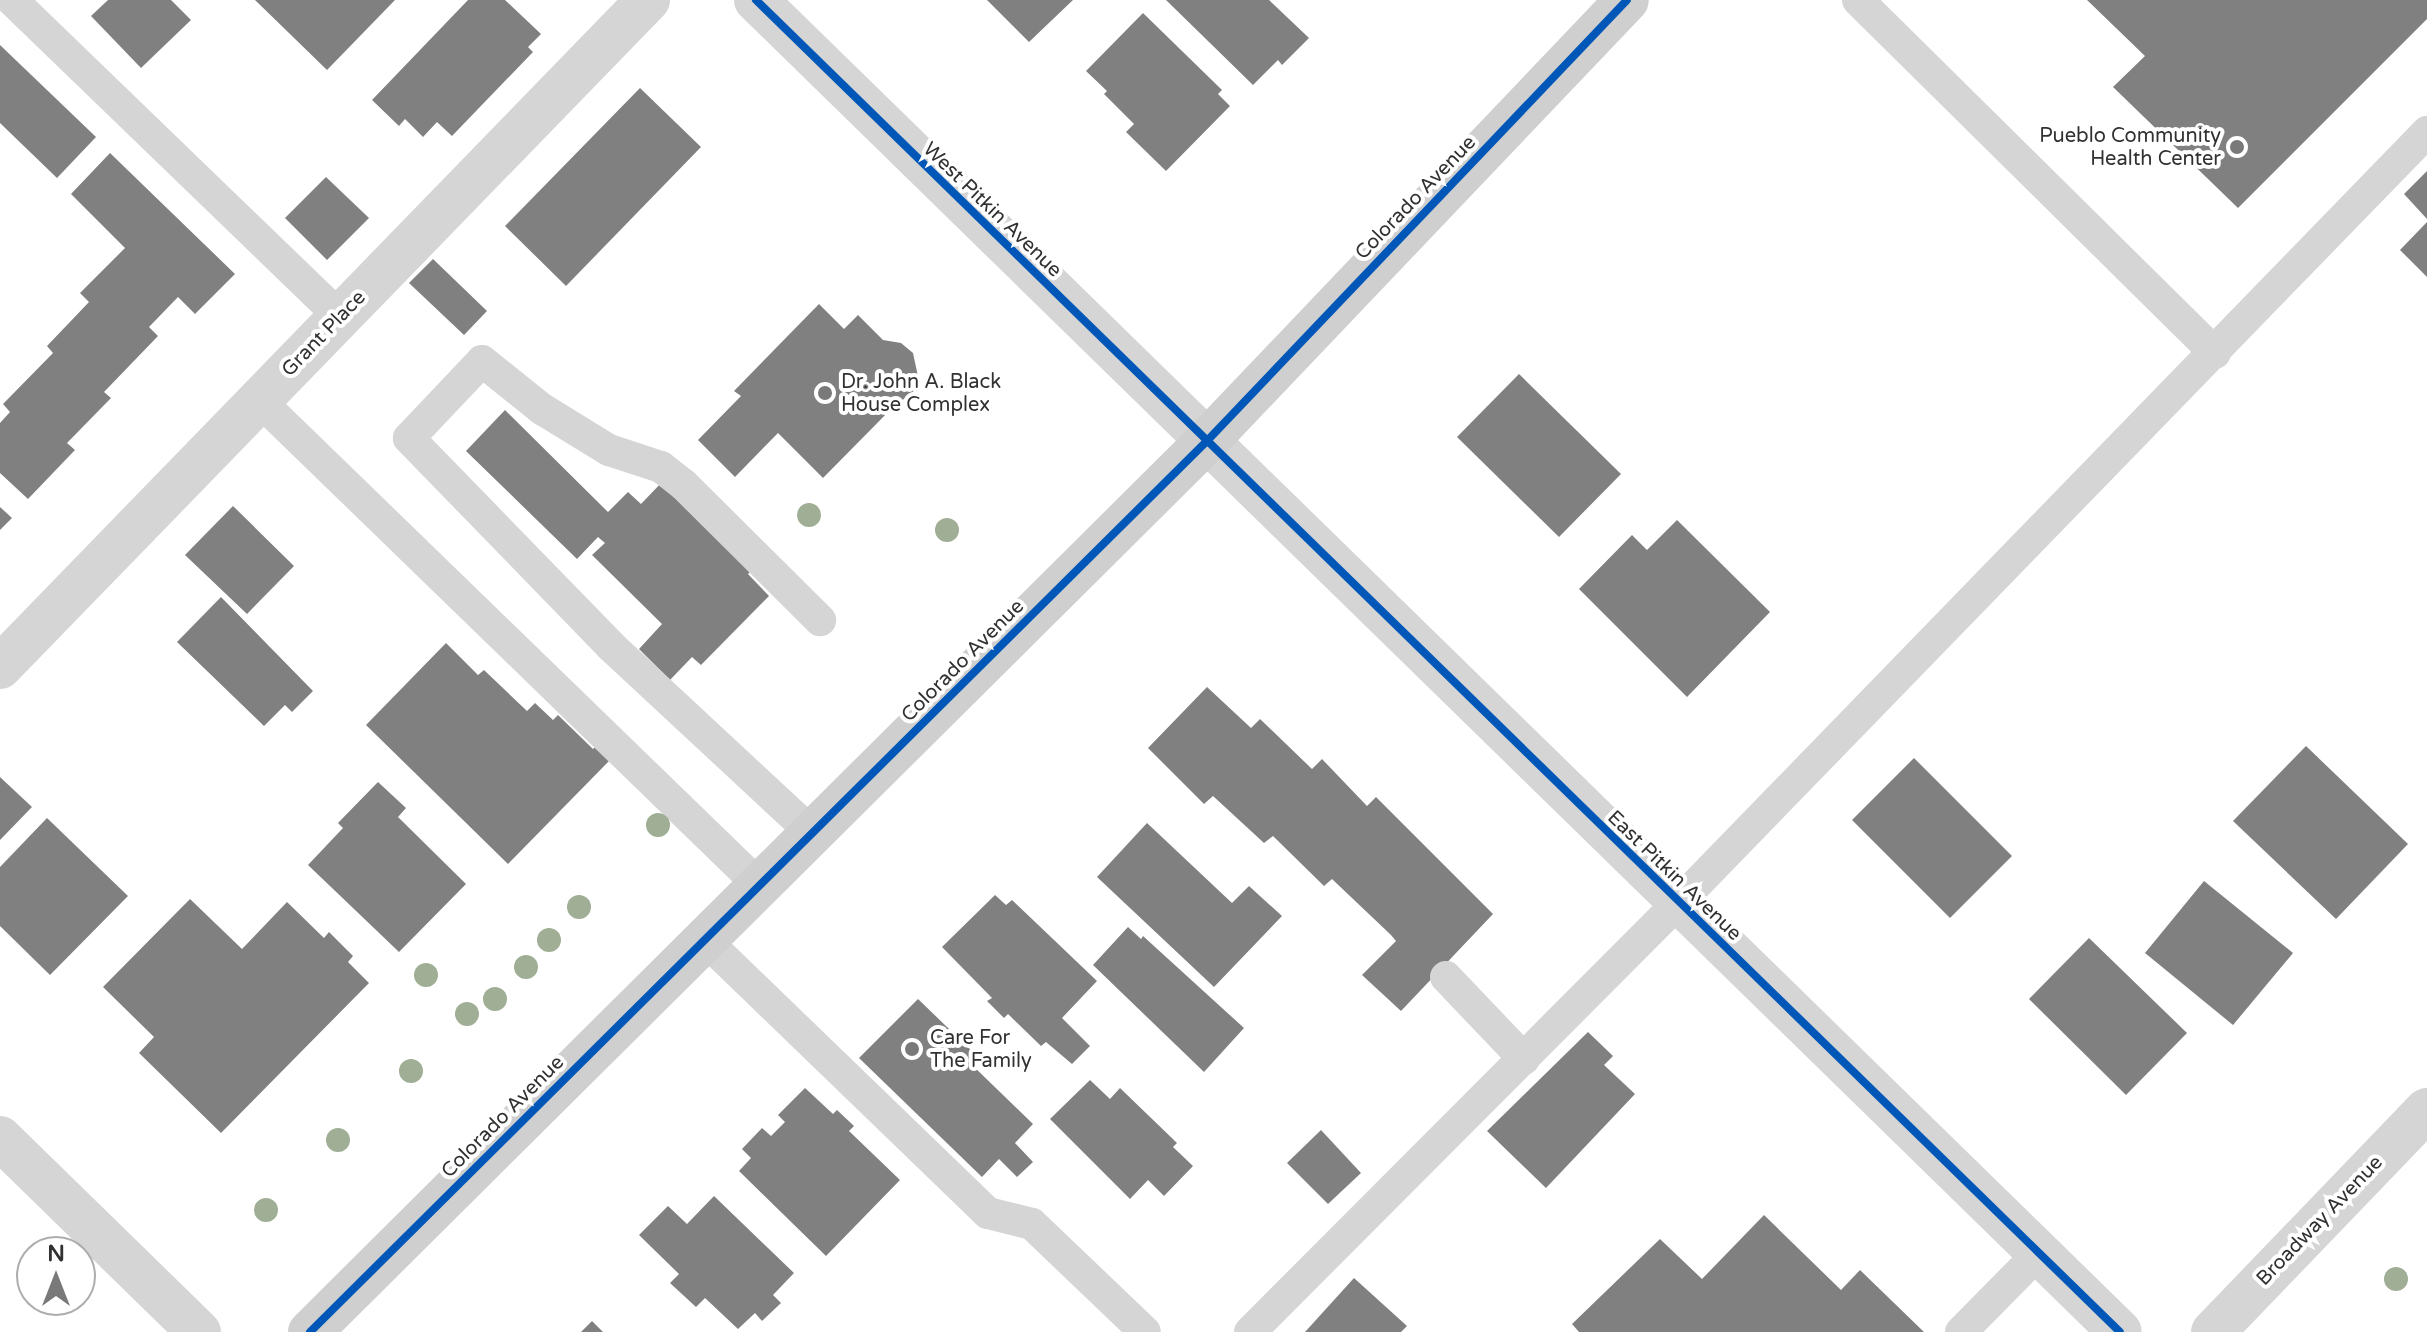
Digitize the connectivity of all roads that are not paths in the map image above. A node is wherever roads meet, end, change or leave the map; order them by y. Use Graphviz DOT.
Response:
graph roads {
  1 [pos="12,0"];
  2 [pos="648,0"];
  3 [pos="756,0"];
  4 [pos="1627,0"];
  5 [pos="1858,0"];
  6 [pos="2427,132"];
  7 [pos="340,317"];
  8 [pos="2215,353"];
  9 [pos="259,400"];
  10 [pos="1206,442"];
  11 [pos="820,620"];
  12 [pos="0,667"];
  13 [pos="812,833"];
  14 [pos="759,885"];
  15 [pos="1679,902"];
  16 [pos="705,940"];
  17 [pos="1446,977"];
  18 [pos="1524,1059"];
  19 [pos="2427,1110"];
  20 [pos="0,1138"];
  21 [pos="2039,1253"];
  22 [pos="199,1332"];
  23 [pos="310,1332"];
  24 [pos="1145,1332"];
  25 [pos="1250,1332"];
  26 [pos="1961,1332"];
  27 [pos="2120,1332"];
  28 [pos="2213,1332"];
  1 -- 7 [label="lane"];
  2 -- 7 [label="street, Grant Place"];
  3 -- 10 [label="street, West Pitkin Avenue"];
  4 -- 10 [label="street, Colorado Avenue"];
  5 -- 8 [label="lane"];
  6 -- 8 [label="lane"];
  7 -- 9 [label="street, Grant Place"];
  8 -- 15 [label="lane"];
  9 -- 12 [label="street, Grant Place"];
  9 -- 14 [label="lane"];
  10 -- 13 [label="street, Colorado Avenue"];
  10 -- 15 [label="street, East Pitkin Avenue"];
  11 -- 13 [label="lane"];
  13 -- 14 [label="street, Colorado Avenue"];
  14 -- 16 [label="street, Colorado Avenue"];
  15 -- 18 [label="lane"];
  15 -- 21 [label="street, East Pitkin Avenue"];
  16 -- 23 [label="street, Colorado Avenue"];
  16 -- 24 [label="lane"];
  17 -- 18 [label="lane"];
  18 -- 25 [label="lane"];
  19 -- 28 [label="street, Broadway Avenue"];
  20 -- 22 [label="street"];
  21 -- 26 [label="lane"];
  21 -- 27 [label="street, East Pitkin Avenue"];
}
